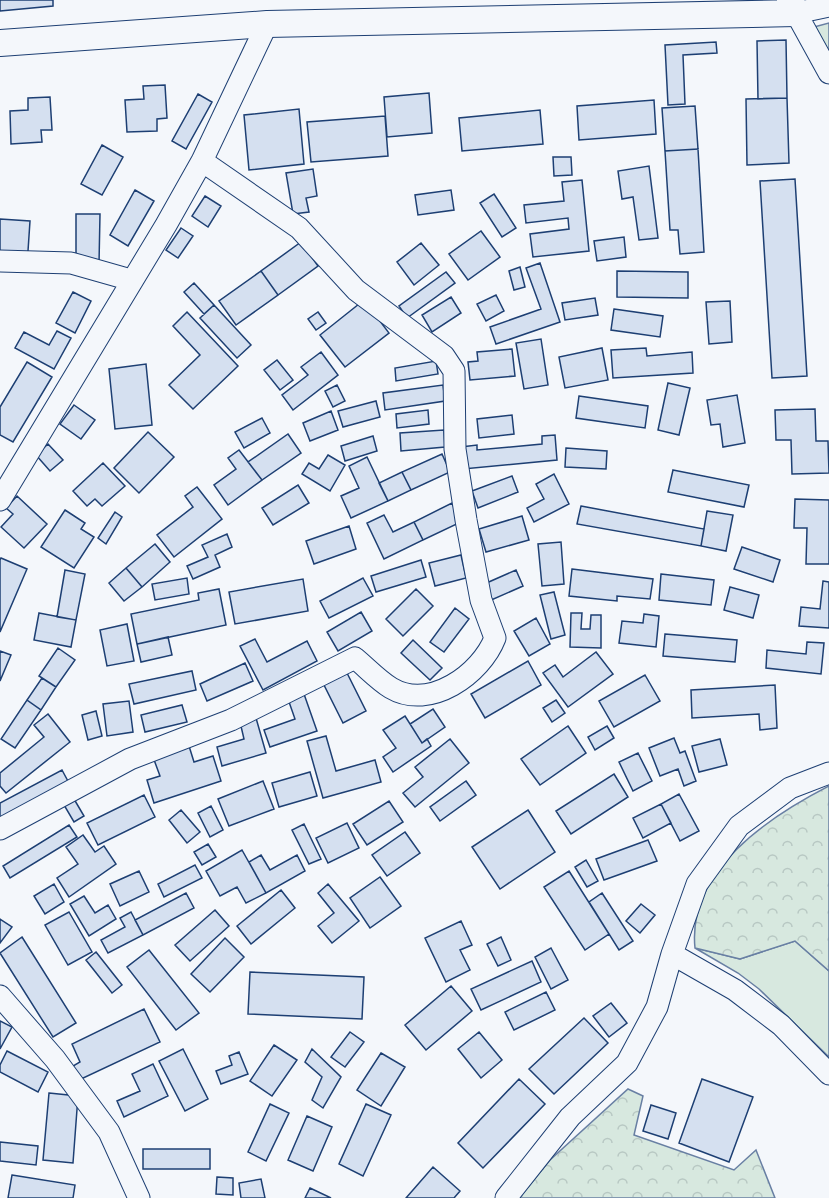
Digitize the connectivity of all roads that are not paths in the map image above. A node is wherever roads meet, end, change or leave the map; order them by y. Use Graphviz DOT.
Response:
graph roads {
  1 [pos="828,6"];
  2 [pos="793,7"];
  3 [pos="267,24"];
  4 [pos="0,43"];
  5 [pos="829,73"];
  6 [pos="202,161"];
  7 [pos="0,261"];
  8 [pos="131,280"];
  9 [pos="0,500"];
  10 [pos="829,773"];
  11 [pos="0,829"];
  12 [pos="672,954"];
  13 [pos="0,996"];
  14 [pos="829,1074"];
  15 [pos="139,1198"];
  16 [pos="506,1198"];
  1 -- 2 [label="street"];
  2 -- 3 [label="street"];
  2 -- 5 [label="street"];
  3 -- 4 [label="street"];
  3 -- 6 [label="street"];
  6 -- 8 [label="street"];
  6 -- 11 [label="street"];
  7 -- 8 [label="street"];
  8 -- 9 [label="street"];
  10 -- 12 [label="street"];
  12 -- 14 [label="street"];
  12 -- 16 [label="street"];
  13 -- 15 [label="street"];
}
